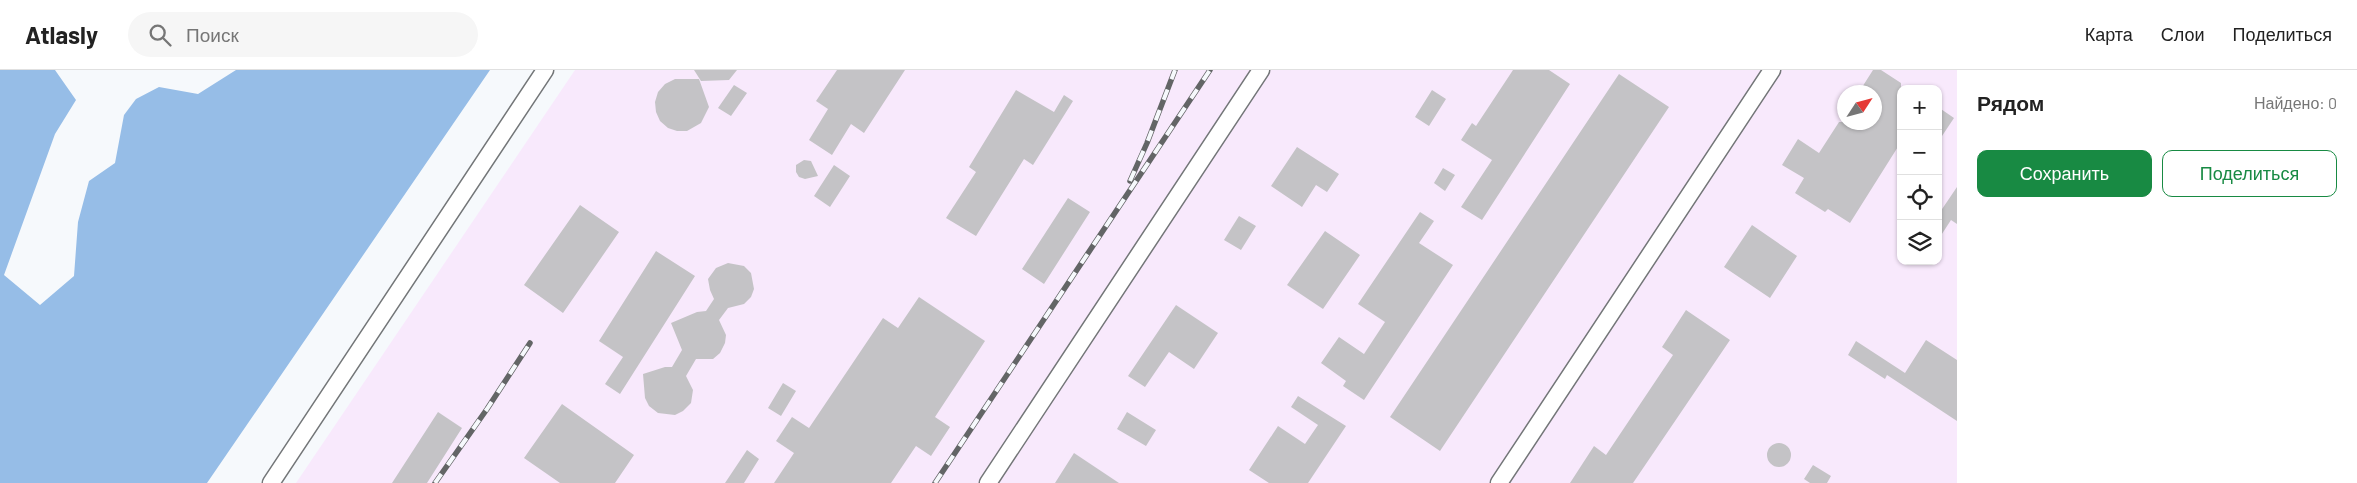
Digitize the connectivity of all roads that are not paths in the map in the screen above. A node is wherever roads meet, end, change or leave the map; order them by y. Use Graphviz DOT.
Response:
graph roads {
  1 [pos="545,70"];
  2 [pos="1261,70"];
  3 [pos="1772,70"];
  4 [pos="271,483"];
  5 [pos="988,483"];
  6 [pos="1499,483"];
  1 -- 4 [label="street"];
  2 -- 5 [label="street"];
  3 -- 6 [label="street"];
}
